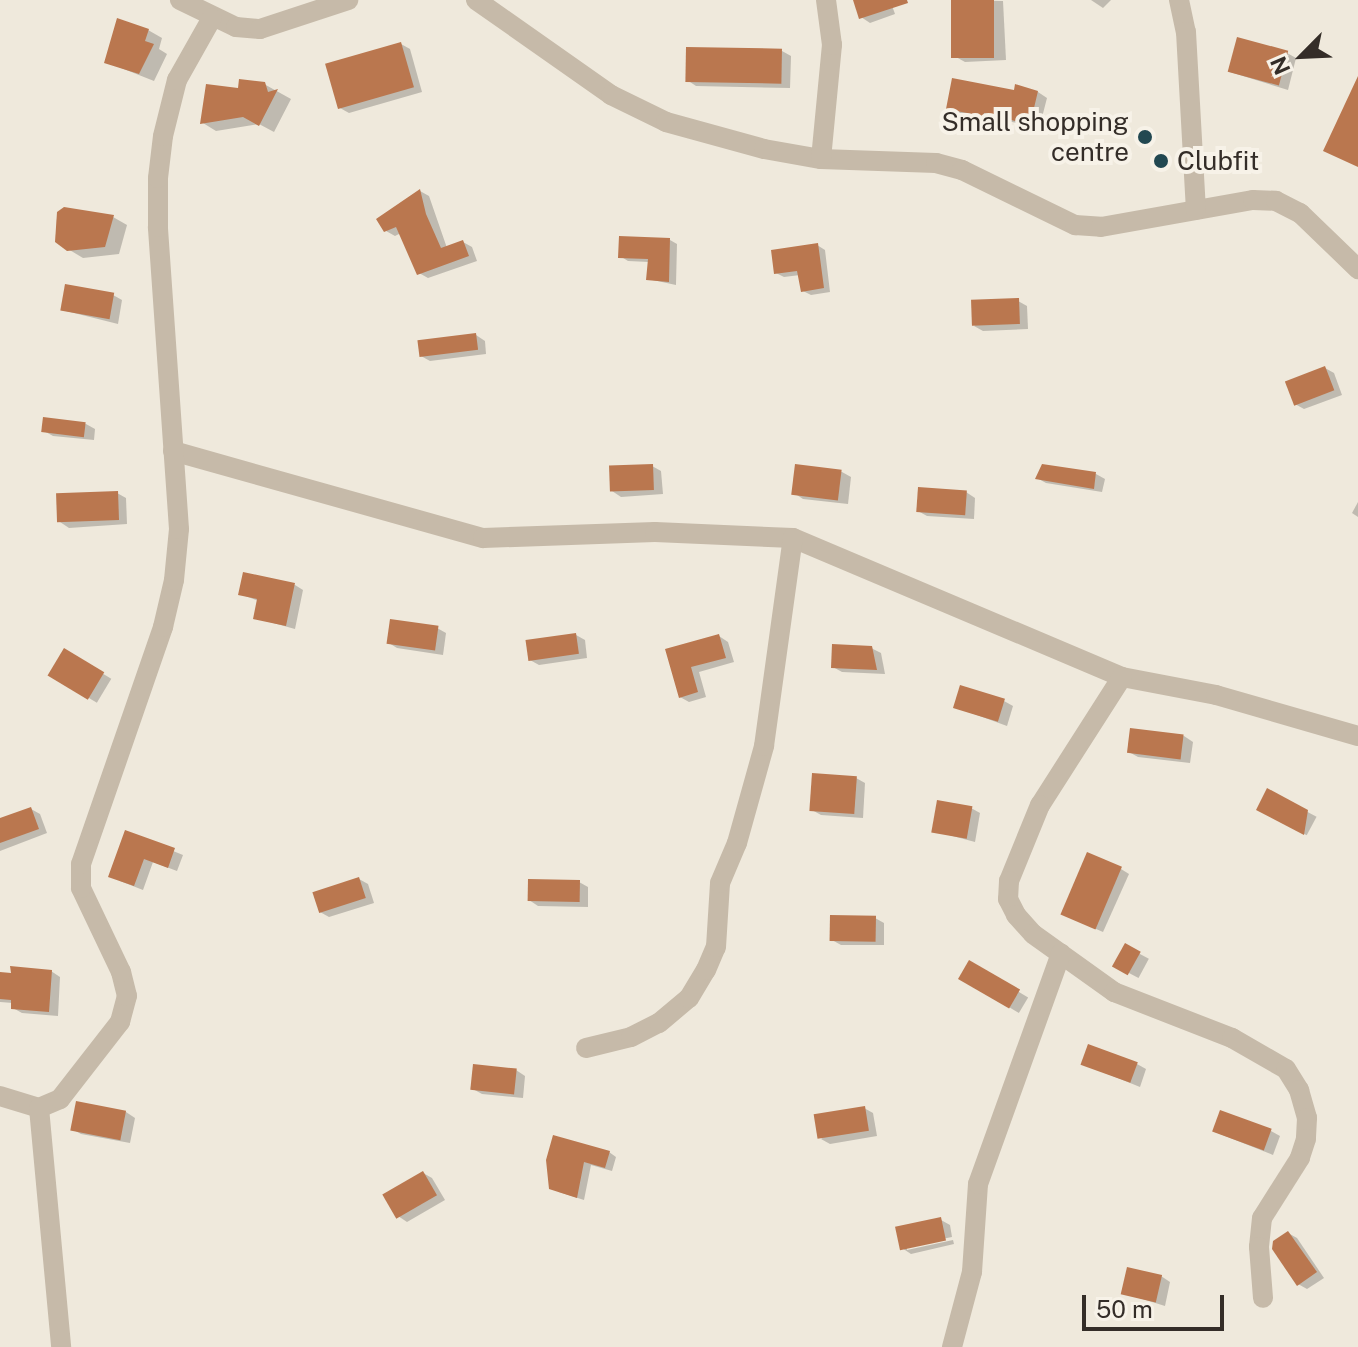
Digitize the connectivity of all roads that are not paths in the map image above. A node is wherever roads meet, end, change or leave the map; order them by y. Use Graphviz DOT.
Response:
graph roads {
  1 [pos="180,0"];
  2 [pos="348,0"];
  3 [pos="476,0"];
  4 [pos="826,0"];
  5 [pos="1179,0"];
  6 [pos="212,18"];
  7 [pos="821,159"];
  8 [pos="1196,210"];
  9 [pos="1358,269"];
  10 [pos="173,451"];
  11 [pos="793,538"];
  12 [pos="1122,677"];
  13 [pos="1358,736"];
  14 [pos="1061,954"];
  15 [pos="586,1048"];
  16 [pos="0,1096"];
  17 [pos="39,1108"];
  18 [pos="1263,1298"];
  19 [pos="61,1347"];
  20 [pos="952,1347"];
  1 -- 6 [label="street"];
  2 -- 6 [label="street"];
  3 -- 7 [label="street"];
  4 -- 7 [label="street"];
  5 -- 8 [label="street"];
  6 -- 10 [label="street"];
  7 -- 8 [label="street"];
  8 -- 9 [label="street"];
  10 -- 11 [label="street"];
  10 -- 17 [label="street"];
  11 -- 12 [label="street"];
  11 -- 15 [label="street"];
  12 -- 13 [label="street"];
  12 -- 14 [label="street"];
  14 -- 18 [label="street"];
  14 -- 20 [label="street"];
  16 -- 17 [label="street"];
  17 -- 19 [label="street"];
}
